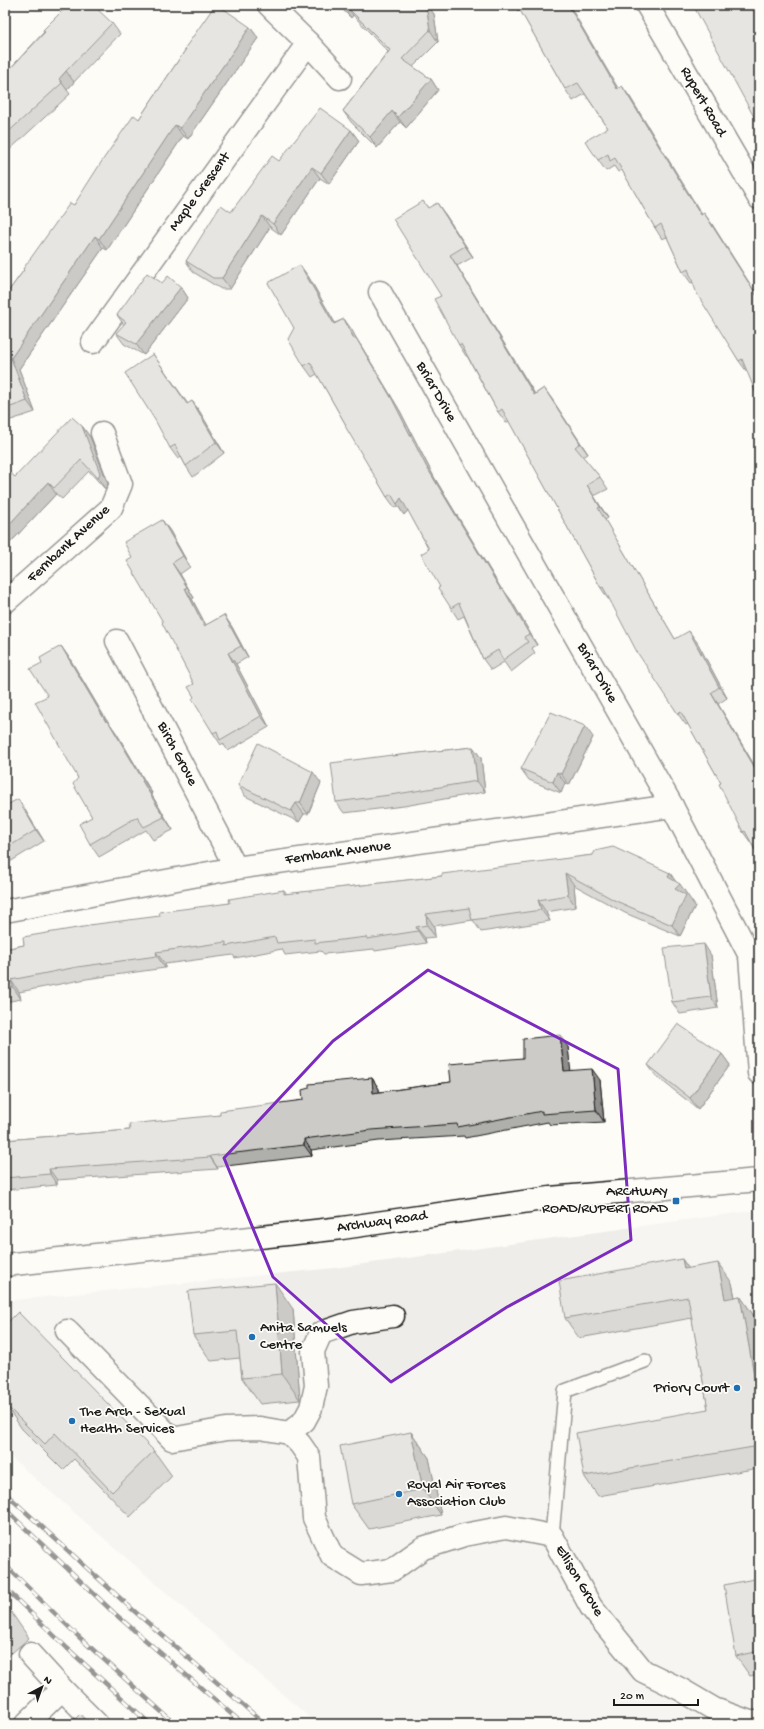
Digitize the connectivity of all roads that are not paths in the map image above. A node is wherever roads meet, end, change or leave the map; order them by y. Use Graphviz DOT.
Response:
graph roads {
  1 [pos="269,5"];
  2 [pos="647,5"];
  3 [pos="308,43"];
  4 [pos="340,78"];
  5 [pos="759,198"];
  6 [pos="380,292"];
  7 [pos="92,342"];
  8 [pos="102,433"];
  9 [pos="5,602"];
  10 [pos="117,641"];
  11 [pos="672,806"];
  12 [pos="236,868"];
  13 [pos="5,911"];
  14 [pos="759,1073"];
  15 [pos="759,1180"];
  16 [pos="5,1265"];
  17 [pos="393,1316"];
  18 [pos="67,1331"];
  19 [pos="645,1361"];
  20 [pos="289,1433"];
  21 [pos="552,1536"];
  22 [pos="30,1654"];
  23 [pos="62,1689"];
  24 [pos="759,1722"];
  25 [pos="26,1724"];
  26 [pos="97,1724"];
  1 -- 3 [label="street"];
  2 -- 5 [label="street, Rupert Road"];
  3 -- 4 [label="street"];
  3 -- 7 [label="street, Maple Crescent"];
  6 -- 11 [label="street, Briar Drive"];
  8 -- 9 [label="street, Fernbank Avenue"];
  10 -- 12 [label="street, Birch Grove"];
  11 -- 12 [label="street, Fernbank Avenue"];
  11 -- 14 [label="street, Briar Drive"];
  12 -- 13 [label="street, Fernbank Avenue"];
  15 -- 16 [label="street, Archway Road"];
  17 -- 20 [label="street"];
  18 -- 20 [label="street"];
  19 -- 21 [label="lane"];
  20 -- 21 [label="street, Ellison Grove"];
  21 -- 24 [label="street, Ellison Grove"];
  22 -- 23 [label="street"];
  23 -- 25 [label="street"];
  23 -- 26 [label="street"];
}
